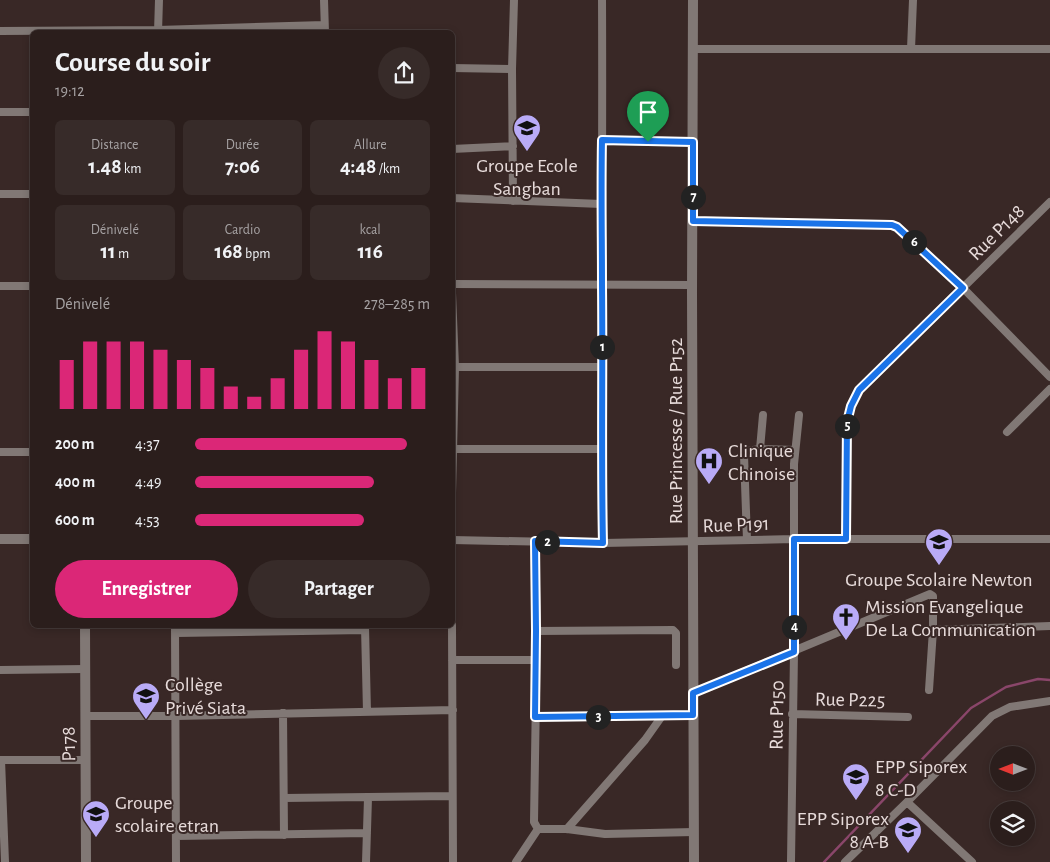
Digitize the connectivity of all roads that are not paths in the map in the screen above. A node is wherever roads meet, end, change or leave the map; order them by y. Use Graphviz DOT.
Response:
graph roads {
  1 [pos="159,0"];
  2 [pos="324,0"];
  3 [pos="514,0"];
  4 [pos="602,0"];
  5 [pos="693,0"];
  6 [pos="913,0"];
  7 [pos="325,29"];
  8 [pos="158,30"];
  9 [pos="237,30"];
  10 [pos="0,31"];
  11 [pos="30,31"];
  12 [pos="693,49"];
  13 [pos="911,49"];
  14 [pos="1050,49"];
  15 [pos="455,68"];
  16 [pos="512,68"];
  17 [pos="0,112"];
  18 [pos="30,112"];
  19 [pos="602,140"];
  20 [pos="693,142"];
  21 [pos="513,146"];
  22 [pos="455,149"];
  23 [pos="0,194"];
  24 [pos="30,194"];
  25 [pos="455,198"];
  26 [pos="513,201"];
  27 [pos="1050,202"];
  28 [pos="600,204"];
  29 [pos="693,221"];
  30 [pos="455,284"];
  31 [pos="602,284"];
  32 [pos="692,285"];
  33 [pos="0,286"];
  34 [pos="30,286"];
  35 [pos="963,288"];
  36 [pos="455,367"];
  37 [pos="602,367"];
  38 [pos="1050,377"];
  39 [pos="1050,389"];
  40 [pos="763,415"];
  41 [pos="799,415"];
  42 [pos="1007,432"];
  43 [pos="455,449"];
  44 [pos="601,449"];
  45 [pos="760,449"];
  46 [pos="795,450"];
  47 [pos="0,452"];
  48 [pos="30,452"];
  49 [pos="0,539"];
  50 [pos="30,539"];
  51 [pos="794,539"];
  52 [pos="846,539"];
  53 [pos="1050,539"];
  54 [pos="455,540"];
  55 [pos="747,540"];
  56 [pos="535,541"];
  57 [pos="693,542"];
  58 [pos="603,543"];
  59 [pos="1050,626"];
  60 [pos="85,628"];
  61 [pos="365,628"];
  62 [pos="452,628"];
  63 [pos="175,629"];
  64 [pos="933,630"];
  65 [pos="536,631"];
  66 [pos="794,652"];
  67 [pos="452,660"];
  68 [pos="536,660"];
  69 [pos="676,665"];
  70 [pos="85,669"];
  71 [pos="0,670"];
  72 [pos="929,690"];
  73 [pos="693,693"];
  74 [pos="1050,701"];
  75 [pos="453,710"];
  76 [pos="367,712"];
  77 [pos="283,713"];
  78 [pos="792,714"];
  79 [pos="693,715"];
  80 [pos="85,716"];
  81 [pos="177,716"];
  82 [pos="662,716"];
  83 [pos="908,716"];
  84 [pos="535,717"];
  85 [pos="1,760"];
  86 [pos="86,760"];
  87 [pos="452,796"];
  88 [pos="284,798"];
  89 [pos="368,798"];
  90 [pos="907,802"];
  91 [pos="538,829"];
  92 [pos="567,829"];
  93 [pos="694,832"];
  94 [pos="367,833"];
  95 [pos="284,835"];
  96 [pos="176,836"];
  97 [pos="5,862"];
  98 [pos="86,862"];
  99 [pos="176,862"];
  100 [pos="366,862"];
  101 [pos="453,862"];
  102 [pos="516,862"];
  103 [pos="694,862"];
  104 [pos="791,862"];
  105 [pos="845,862"];
  106 [pos="972,862"];
  1 -- 8 [label="street"];
  2 -- 7 [label="street"];
  3 -- 16 [label="street"];
  4 -- 19 [label="street"];
  5 -- 12 [label="street, Rue Princesse / Rue P152"];
  6 -- 13 [label="street"];
  7 -- 9 [label="street"];
  10 -- 11 [label="street"];
  12 -- 13 [label="street"];
  12 -- 20 [label="street, Rue Princesse / Rue P152"];
  13 -- 14 [label="street"];
  15 -- 16 [label="street"];
  16 -- 21 [label="street"];
  17 -- 18 [label="street"];
  19 -- 20 [label="street"];
  19 -- 28 [label="street"];
  20 -- 29 [label="street, Rue Princesse / Rue P152"];
  21 -- 22 [label="street"];
  21 -- 26 [label="street"];
  23 -- 24 [label="street"];
  25 -- 26 [label="street"];
  26 -- 28 [label="street"];
  27 -- 35 [label="street, Rue P148"];
  28 -- 31 [label="street"];
  29 -- 32 [label="street, Rue Princesse / Rue P152"];
  29 -- 35 [label="street"];
  30 -- 31 [label="street"];
  31 -- 32 [label="street"];
  31 -- 37 [label="street"];
  32 -- 57 [label="street, Rue Princesse / Rue P152"];
  33 -- 34 [label="street"];
  35 -- 38 [label="street"];
  35 -- 52 [label="street, Rue P148"];
  36 -- 37 [label="street"];
  37 -- 44 [label="street"];
  39 -- 42 [label="street"];
  40 -- 45 [label="street"];
  41 -- 46 [label="street, Rue P150"];
  43 -- 44 [label="street"];
  44 -- 58 [label="street"];
  45 -- 46 [label="street"];
  45 -- 55 [label="street"];
  46 -- 51 [label="street, Rue P150"];
  47 -- 48 [label="street"];
  49 -- 50 [label="street"];
  51 -- 52 [label="street, Rue P191"];
  51 -- 55 [label="street, Rue P191"];
  51 -- 66 [label="street, Rue P150"];
  52 -- 53 [label="street, Rue P191"];
  54 -- 56 [label="street, Rue P191"];
  55 -- 57 [label="street, Rue P191"];
  56 -- 58 [label="street, Rue P191"];
  56 -- 65 [label="street"];
  57 -- 58 [label="street, Rue P191"];
  57 -- 73 [label="street, Rue Princesse / Rue P152"];
  59 -- 64 [label="street"];
  60 -- 70 [label="street, P178"];
  61 -- 63 [label="street"];
  61 -- 76 [label="street"];
  62 -- 67 [label="street"];
  63 -- 81 [label="street"];
  64 -- 66 [label="street"];
  64 -- 72 [label="street"];
  65 -- 68 [label="street"];
  65 -- 69 [label="street"];
  66 -- 73 [label="street"];
  66 -- 78 [label="street, Rue P150"];
  67 -- 68 [label="street"];
  67 -- 75 [label="street"];
  68 -- 84 [label="street"];
  70 -- 71 [label="street"];
  70 -- 80 [label="street, P178"];
  73 -- 79 [label="street, Rue Princesse / Rue P152"];
  74 -- 90 [label="street"];
  75 -- 76 [label="street"];
  75 -- 87 [label="street"];
  76 -- 77 [label="street"];
  77 -- 81 [label="street"];
  77 -- 88 [label="street"];
  78 -- 83 [label="street, Rue P225"];
  78 -- 104 [label="street, Rue P150"];
  79 -- 82 [label="street"];
  79 -- 93 [label="street, Rue Princesse / Rue P152"];
  80 -- 81 [label="street"];
  80 -- 86 [label="street, P178"];
  81 -- 96 [label="street"];
  82 -- 84 [label="street"];
  82 -- 92 [label="street"];
  84 -- 91 [label="street"];
  85 -- 86 [label="street"];
  85 -- 97 [label="street"];
  86 -- 98 [label="street, P178"];
  87 -- 89 [label="street"];
  87 -- 101 [label="street"];
  88 -- 89 [label="street"];
  88 -- 95 [label="street"];
  89 -- 94 [label="street"];
  90 -- 105 [label="street"];
  90 -- 106 [label="street"];
  91 -- 92 [label="street"];
  91 -- 102 [label="street"];
  92 -- 93 [label="street"];
  93 -- 103 [label="street, Rue Princesse / Rue P152"];
  94 -- 95 [label="street"];
  94 -- 100 [label="street"];
  95 -- 96 [label="street"];
  96 -- 99 [label="street"];
}
